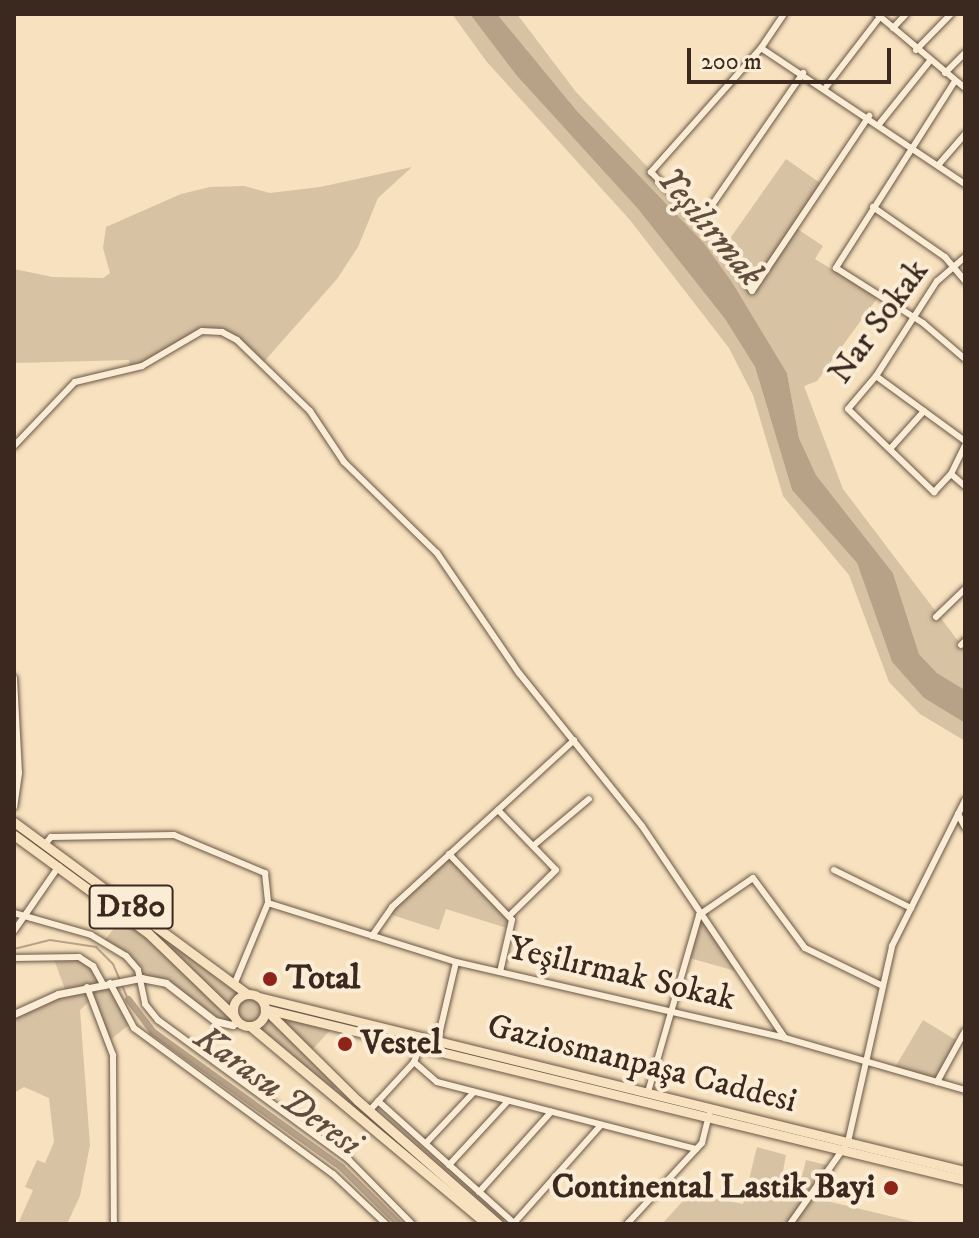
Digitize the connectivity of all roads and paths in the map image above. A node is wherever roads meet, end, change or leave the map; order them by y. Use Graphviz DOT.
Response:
graph roads {
  1 [pos="784,14"];
  2 [pos="906,14"];
  3 [pos="951,14"];
  4 [pos="878,15"];
  5 [pos="893,28"];
  6 [pos="761,48"];
  7 [pos="916,50"];
  8 [pos="965,53"];
  9 [pos="929,62"];
  10 [pos="803,73"];
  11 [pos="945,73"];
  12 [pos="955,81"];
  13 [pos="826,87"];
  14 [pos="965,88"];
  15 [pos="869,116"];
  16 [pos="880,123"];
  17 [pos="965,134"];
  18 [pos="913,145"];
  19 [pos="940,163"];
  20 [pos="965,169"];
  21 [pos="958,176"];
  22 [pos="965,184"];
  23 [pos="873,207"];
  24 [pos="701,221"];
  25 [pos="965,257"];
  26 [pos="952,265"];
  27 [pos="965,281"];
  28 [pos="914,318"];
  29 [pos="965,359"];
  30 [pos="876,376"];
  31 [pos="924,411"];
  32 [pos="965,443"];
  33 [pos="14,446"];
  34 [pos="890,449"];
  35 [pos="951,474"];
  36 [pos="965,486"];
  37 [pos="965,589"];
  38 [pos="936,617"];
  39 [pos="14,678"];
  40 [pos="574,740"];
  41 [pos="589,799"];
  42 [pos="965,800"];
  43 [pos="14,807"];
  44 [pos="498,810"];
  45 [pos="958,814"];
  46 [pos="14,822"];
  47 [pos="965,827"];
  48 [pos="14,835"];
  49 [pos="46,843"];
  50 [pos="533,846"];
  51 [pos="449,854"];
  52 [pos="59,866"];
  53 [pos="834,870"];
  54 [pos="268,903"];
  55 [pos="911,908"];
  56 [pos="14,913"];
  57 [pos="510,915"];
  58 [pos="699,915"];
  59 [pos="26,916"];
  60 [pos="14,931"];
  61 [pos="372,936"];
  62 [pos="14,958"];
  63 [pos="456,962"];
  64 [pos="500,972"];
  65 [pos="141,978"];
  66 [pos="109,983"];
  67 [pos="234,985"];
  68 [pos="881,985"];
  69 [pos="87,987"];
  70 [pos="247,994"];
  71 [pos="259,997"];
  72 [pos="265,1009"];
  73 [pos="14,1014"];
  74 [pos="669,1014"];
  75 [pos="235,1018"];
  76 [pos="250,1026"];
  77 [pos="965,1031"];
  78 [pos="785,1038"];
  79 [pos="438,1039"];
  80 [pos="420,1046"];
  81 [pos="863,1060"];
  82 [pos="414,1062"];
  83 [pos="937,1082"];
  84 [pos="965,1090"];
  85 [pos="474,1092"];
  86 [pos="648,1092"];
  87 [pos="378,1101"];
  88 [pos="508,1101"];
  89 [pos="369,1111"];
  90 [pos="551,1112"];
  91 [pos="710,1113"];
  92 [pos="601,1125"];
  93 [pos="426,1143"];
  94 [pos="845,1146"];
  95 [pos="696,1149"];
  96 [pos="449,1165"];
  97 [pos="965,1171"];
  98 [pos="965,1180"];
  99 [pos="479,1192"];
  100 [pos="114,1224"];
  101 [pos="386,1224"];
  102 [pos="412,1224"];
  103 [pos="487,1224"];
  104 [pos="498,1224"];
  105 [pos="514,1224"];
  106 [pos="627,1224"];
  107 [pos="790,1224"];
  1 -- 6 [label="street"];
  2 -- 5 [label="street"];
  3 -- 7 [label="street"];
  4 -- 5 [label="street"];
  4 -- 13 [label="street"];
  5 -- 7 [label="street"];
  6 -- 10 [label="street"];
  6 -- 24 [label="street"];
  7 -- 9 [label="street"];
  8 -- 11 [label="street"];
  9 -- 11 [label="street"];
  9 -- 16 [label="street"];
  10 -- 13 [label="street"];
  10 -- 24 [label="street"];
  11 -- 12 [label="street"];
  12 -- 14 [label="street"];
  12 -- 18 [label="street"];
  13 -- 15 [label="street"];
  15 -- 16 [label="street"];
  15 -- 24 [label="street"];
  16 -- 18 [label="street"];
  17 -- 19 [label="street"];
  18 -- 19 [label="street"];
  18 -- 23 [label="street"];
  19 -- 21 [label="street"];
  20 -- 21 [label="street"];
  21 -- 22 [label="street"];
  23 -- 26 [label="street"];
  23 -- 28 [label="street"];
  25 -- 26 [label="street"];
  26 -- 27 [label="street"];
  26 -- 28 [label="street, Nar Sokak"];
  28 -- 29 [label="street"];
  28 -- 30 [label="street, Nar Sokak"];
  30 -- 31 [label="street"];
  30 -- 34 [label="street, Nar Sokak"];
  31 -- 32 [label="street"];
  31 -- 34 [label="street"];
  32 -- 35 [label="street"];
  33 -- 40 [label="street"];
  34 -- 35 [label="street"];
  35 -- 36 [label="street"];
  37 -- 38 [label="street"];
  39 -- 43 [label="street"];
  40 -- 44 [label="street"];
  40 -- 58 [label="street"];
  41 -- 50 [label="street"];
  42 -- 45 [label="street"];
  44 -- 50 [label="street"];
  44 -- 51 [label="street"];
  45 -- 47 [label="street"];
  45 -- 55 [label="street"];
  46 -- 49 [label="main road, Gaziosmanpaşa Caddesi / D180"];
  48 -- 52 [label="main road, D180"];
  49 -- 54 [label="street"];
  49 -- 67 [label="main road, Gaziosmanpaşa Caddesi / D180"];
  50 -- 57 [label="street"];
  51 -- 57 [label="street"];
  51 -- 61 [label="street"];
  52 -- 59 [label="street"];
  52 -- 75 [label="main road, D180"];
  53 -- 55 [label="street"];
  54 -- 61 [label="street, Yeşilırmak Sokak"];
  54 -- 67 [label="street"];
  55 -- 68 [label="street"];
  56 -- 59 [label="street"];
  57 -- 64 [label="street"];
  58 -- 68 [label="street"];
  58 -- 74 [label="street"];
  58 -- 78 [label="street"];
  59 -- 60 [label="street"];
  59 -- 65 [label="street"];
  61 -- 63 [label="street, Yeşilırmak Sokak"];
  62 -- 66 [label="street"];
  63 -- 64 [label="street, Yeşilırmak Sokak"];
  63 -- 79 [label="street"];
  64 -- 74 [label="street, Yeşilırmak Sokak"];
  65 -- 66 [label="street"];
  65 -- 75 [label="street"];
  65 -- 102 [label="street"];
  66 -- 69 [label="street"];
  66 -- 101 [label="street"];
  67 -- 70 [label="main road, Gaziosmanpaşa Caddesi / D180"];
  68 -- 81 [label="street"];
  69 -- 73 [label="street"];
  69 -- 100 [label="street"];
  70 -- 71 [label="main road, Gaziosmanpaşa Caddesi"];
  70 -- 75 [label="main road"];
  71 -- 72 [label="main road"];
  71 -- 79 [label="main road, Gaziosmanpaşa Caddesi"];
  72 -- 76 [label="main road"];
  72 -- 80 [label="main road, Gaziosmanpaşa Caddesi"];
  72 -- 89 [label="main road"];
  74 -- 78 [label="street, Yeşilırmak Sokak"];
  74 -- 86 [label="street"];
  75 -- 76 [label="main road"];
  76 -- 103 [label="main road"];
  77 -- 83 [label="street"];
  78 -- 81 [label="street, Yeşilırmak Sokak"];
  79 -- 86 [label="main road, Gaziosmanpaşa Caddesi"];
  80 -- 82 [label="street"];
  80 -- 91 [label="main road, Gaziosmanpaşa Caddesi"];
  81 -- 83 [label="street, Yeşilırmak Sokak"];
  81 -- 94 [label="street"];
  82 -- 85 [label="street"];
  82 -- 87 [label="street"];
  83 -- 84 [label="street, Yeşilırmak Sokak"];
  85 -- 88 [label="street"];
  85 -- 93 [label="street"];
  86 -- 91 [label="main road, Gaziosmanpaşa Caddesi"];
  87 -- 89 [label="street"];
  87 -- 93 [label="street"];
  88 -- 90 [label="street"];
  88 -- 96 [label="street"];
  89 -- 104 [label="main road"];
  90 -- 92 [label="street"];
  90 -- 99 [label="street"];
  91 -- 94 [label="main road, Gaziosmanpaşa Caddesi"];
  91 -- 95 [label="street"];
  92 -- 95 [label="street"];
  92 -- 105 [label="street"];
  93 -- 96 [label="street"];
  94 -- 97 [label="main road, Gaziosmanpaşa Caddesi"];
  94 -- 98 [label="main road, Gaziosmanpaşa Caddesi"];
  94 -- 107 [label="street"];
  95 -- 106 [label="street"];
  96 -- 99 [label="street"];
  99 -- 105 [label="street"];
}
